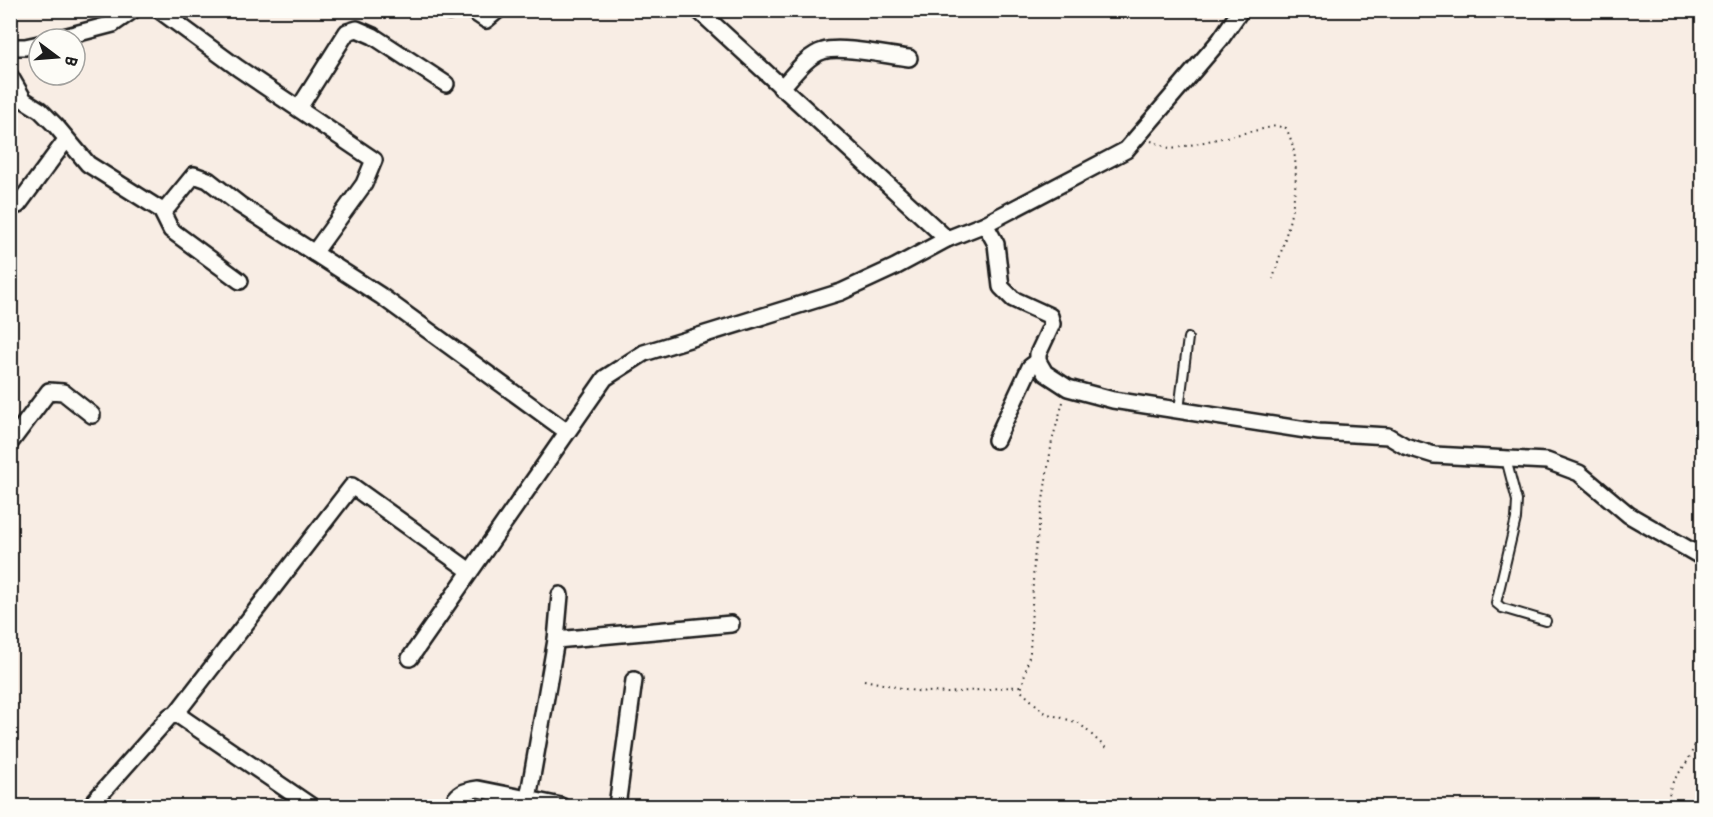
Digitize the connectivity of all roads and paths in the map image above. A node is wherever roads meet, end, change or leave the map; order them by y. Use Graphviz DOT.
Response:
graph roads {
  1 [pos="133,10"];
  2 [pos="159,10"];
  3 [pos="471,10"];
  4 [pos="498,10"];
  5 [pos="698,10"];
  6 [pos="1241,10"];
  7 [pos="87,31"];
  8 [pos="10,46"];
  9 [pos="27,47"];
  10 [pos="909,58"];
  11 [pos="10,76"];
  12 [pos="446,84"];
  13 [pos="781,88"];
  14 [pos="299,108"];
  15 [pos="1140,136"];
  16 [pos="66,140"];
  17 [pos="18,205"];
  18 [pos="160,210"];
  19 [pos="986,224"];
  20 [pos="947,239"];
  21 [pos="314,253"];
  22 [pos="1273,279"];
  23 [pos="240,282"];
  24 [pos="1188,338"];
  25 [pos="1038,361"];
  26 [pos="1068,388"];
  27 [pos="1179,410"];
  28 [pos="92,415"];
  29 [pos="566,431"];
  30 [pos="996,440"];
  31 [pos="10,443"];
  32 [pos="1505,458"];
  33 [pos="1702,557"];
  34 [pos="470,571"];
  35 [pos="560,595"];
  36 [pos="1546,621"];
  37 [pos="731,624"];
  38 [pos="556,640"];
  39 [pos="410,658"];
  40 [pos="634,680"];
  41 [pos="864,680"];
  42 [pos="1021,686"];
  43 [pos="175,715"];
  44 [pos="1702,730"];
  45 [pos="1108,750"];
  46 [pos="528,800"];
  47 [pos="90,807"];
  48 [pos="311,807"];
  49 [pos="452,807"];
  50 [pos="561,807"];
  51 [pos="617,807"];
  52 [pos="1672,807"];
  1 -- 7 [label="street"];
  2 -- 14 [label="street"];
  3 -- 4 [label="street"];
  5 -- 13 [label="street"];
  6 -- 15 [label="street"];
  8 -- 9 [label="street"];
  10 -- 13 [label="street"];
  11 -- 16 [label="street"];
  12 -- 14 [label="street"];
  13 -- 20 [label="street"];
  14 -- 21 [label="street"];
  15 -- 19 [label="street"];
  15 -- 22 [label="path"];
  16 -- 17 [label="street"];
  16 -- 18 [label="street"];
  18 -- 21 [label="street"];
  18 -- 23 [label="street"];
  19 -- 20 [label="street"];
  19 -- 25 [label="street"];
  20 -- 29 [label="street"];
  21 -- 29 [label="street"];
  24 -- 27 [label="lane"];
  25 -- 26 [label="street"];
  25 -- 30 [label="street"];
  26 -- 27 [label="street"];
  26 -- 42 [label="path"];
  27 -- 32 [label="street"];
  28 -- 31 [label="street"];
  29 -- 34 [label="street"];
  32 -- 33 [label="street"];
  32 -- 36 [label="lane"];
  34 -- 39 [label="street"];
  34 -- 43 [label="street"];
  35 -- 38 [label="street"];
  37 -- 38 [label="street"];
  38 -- 46 [label="street"];
  40 -- 51 [label="street"];
  41 -- 42 [label="path"];
  42 -- 45 [label="path"];
  43 -- 47 [label="street"];
  43 -- 48 [label="street"];
  44 -- 52 [label="path"];
  46 -- 49 [label="street"];
  46 -- 50 [label="street"];
}
